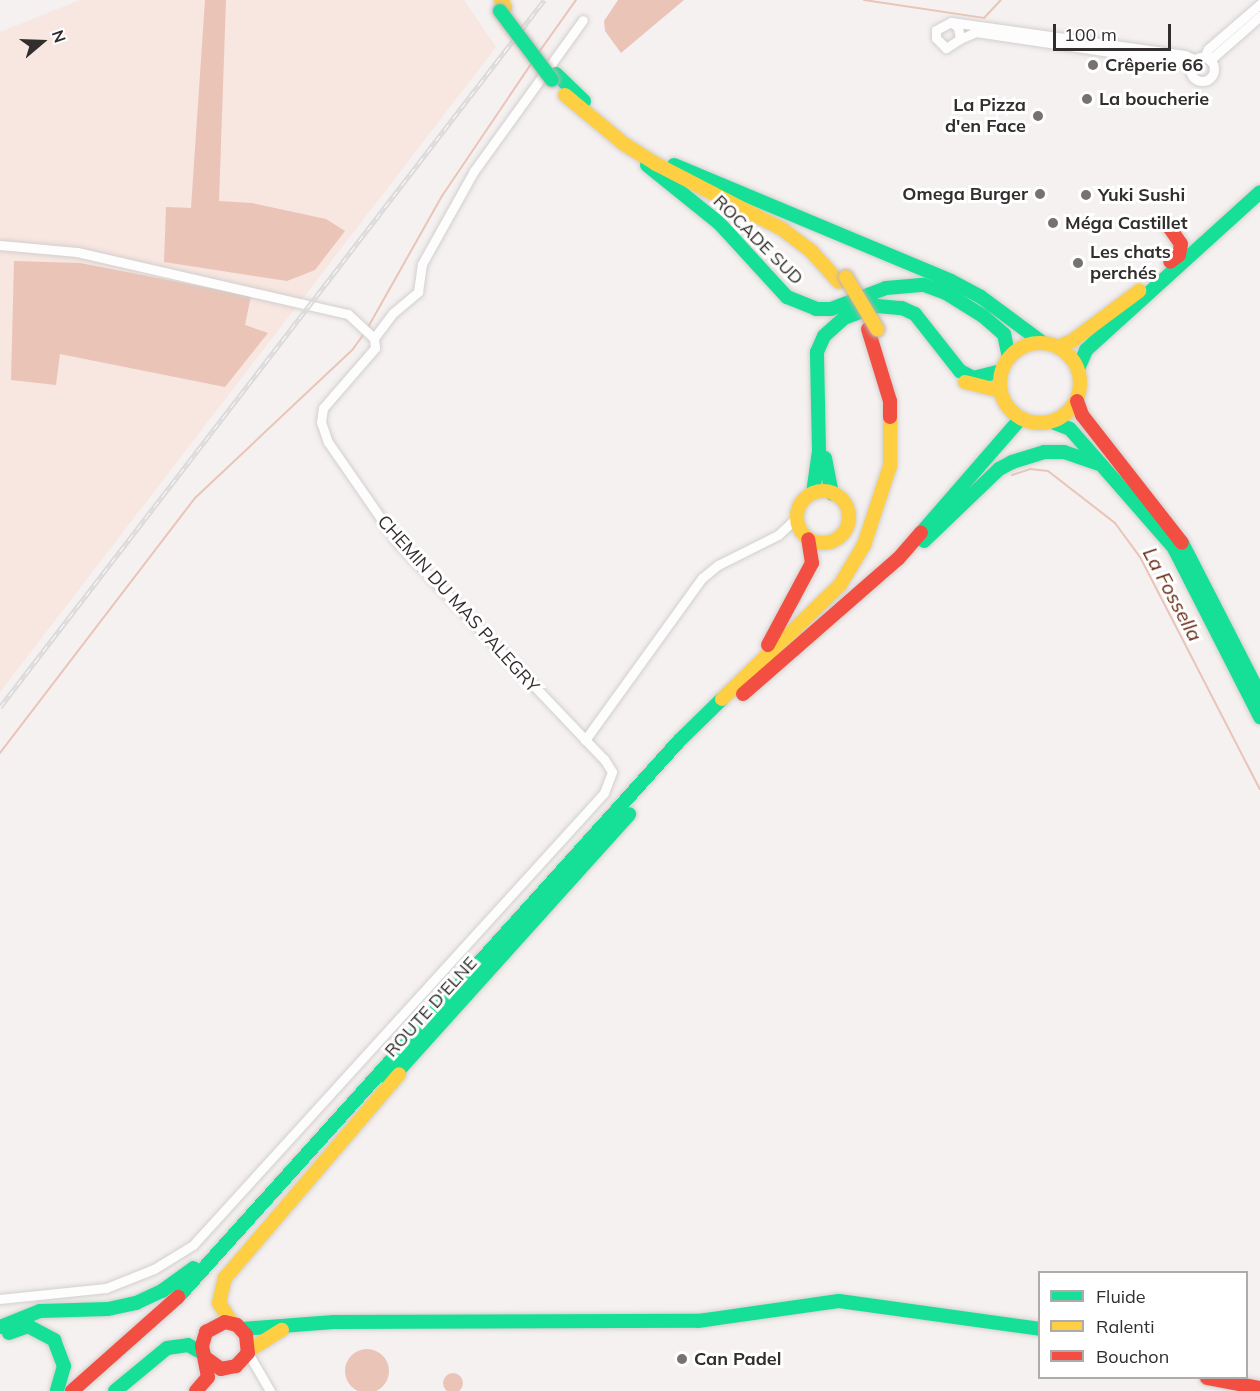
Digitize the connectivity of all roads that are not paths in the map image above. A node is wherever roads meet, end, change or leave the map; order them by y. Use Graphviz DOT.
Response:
graph roads {
  1 [pos="1260,4"];
  2 [pos="500,5"];
  3 [pos="1260,16"];
  4 [pos="584,20"];
  5 [pos="951,22"];
  6 [pos="960,39"];
  7 [pos="1207,58"];
  8 [pos="1192,62"];
  9 [pos="554,77"];
  10 [pos="565,95"];
  11 [pos="731,190"];
  12 [pos="1260,192"];
  13 [pos="1167,224"];
  14 [pos="0,245"];
  15 [pos="1189,255"];
  16 [pos="842,279"];
  17 [pos="1115,308"];
  18 [pos="872,329"];
  19 [pos="372,336"];
  20 [pos="1043,343"];
  21 [pos="1058,347"];
  22 [pos="1009,357"];
  23 [pos="1078,369"];
  24 [pos="1001,371"];
  25 [pos="1000,391"];
  26 [pos="1077,401"];
  27 [pos="1020,419"];
  28 [pos="1052,422"];
  29 [pos="1108,469"];
  30 [pos="813,493"];
  31 [pos="832,493"];
  32 [pos="802,529"];
  33 [pos="898,559"];
  34 [pos="797,646"];
  35 [pos="1260,695"];
  36 [pos="1260,717"];
  37 [pos="585,740"];
  38 [pos="678,741"];
  39 [pos="429,1037"];
  40 [pos="287,1177"];
  41 [pos="0,1299"];
  42 [pos="298,1324"];
  43 [pos="237,1326"];
  44 [pos="0,1327"];
  45 [pos="1038,1329"];
  46 [pos="0,1339"];
  47 [pos="248,1352"];
  48 [pos="205,1356"];
  49 [pos="232,1368"];
  50 [pos="1217,1379"];
  51 [pos="1260,1388"];
  52 [pos="57,1391"];
  53 [pos="72,1391"];
  54 [pos="90,1391"];
  55 [pos="115,1391"];
  56 [pos="196,1391"];
  57 [pos="204,1391"];
  58 [pos="264,1391"];
  59 [pos="270,1391"];
  1 -- 7 [label="street"];
  2 -- 9 [label="main road, ROCADE SUD, bridge"];
  3 -- 7 [label="street"];
  4 -- 19 [label="street"];
  5 -- 6 [label="street"];
  5 -- 6 [label="street"];
  5 -- 8 [label="street"];
  6 -- 8 [label="street"];
  7 -- 8 [label="street"];
  7 -- 8 [label="street"];
  9 -- 10 [label="main road, ROCADE SUD"];
  9 -- 11 [label="main road, ROCADE SUD"];
  10 -- 16 [label="main road"];
  10 -- 22 [label="main road, ROCADE SUD"];
  11 -- 16 [label="main road"];
  11 -- 20 [label="main road, ROCADE SUD"];
  12 -- 15 [label="main road"];
  13 -- 17 [label="main road"];
  14 -- 19 [label="street"];
  15 -- 17 [label="main road"];
  15 -- 23 [label="main road"];
  16 -- 18 [label="main road"];
  17 -- 21 [label="main road"];
  18 -- 34 [label="main road"];
  18 -- 38 [label="main road"];
  19 -- 37 [label="street, CHEMIN DU MAS PALEGRY"];
  20 -- 21 [label="main road"];
  20 -- 22 [label="main road"];
  21 -- 23 [label="main road"];
  22 -- 24 [label="main road"];
  23 -- 26 [label="main road"];
  24 -- 25 [label="main road"];
  24 -- 30 [label="main road"];
  25 -- 27 [label="main road"];
  25 -- 31 [label="main road"];
  26 -- 28 [label="main road"];
  26 -- 35 [label="main road"];
  27 -- 28 [label="main road"];
  27 -- 33 [label="main road"];
  28 -- 29 [label="main road"];
  29 -- 33 [label="main road"];
  29 -- 36 [label="main road"];
  30 -- 31 [label="main road"];
  30 -- 32 [label="main road"];
  31 -- 32 [label="main road"];
  32 -- 37 [label="street"];
  32 -- 38 [label="main road"];
  33 -- 34 [label="main road"];
  34 -- 39 [label="main road, ROUTE D'ELNE"];
  37 -- 41 [label="street"];
  38 -- 40 [label="main road, ROUTE D'ELNE"];
  39 -- 43 [label="main road"];
  39 -- 54 [label="main road, ROUTE D'ELNE"];
  40 -- 44 [label="main road"];
  40 -- 53 [label="main road, ROUTE D'ELNE"];
  42 -- 43 [label="main road"];
  42 -- 45 [label="main road"];
  42 -- 47 [label="main road"];
  43 -- 47 [label="main road"];
  43 -- 48 [label="main road"];
  46 -- 52 [label="main road"];
  47 -- 49 [label="main road"];
  47 -- 59 [label="street"];
  48 -- 49 [label="main road"];
  48 -- 55 [label="main road"];
  48 -- 56 [label="main road"];
  49 -- 57 [label="main road"];
  49 -- 58 [label="street"];
  50 -- 51 [label="main road"];
}
